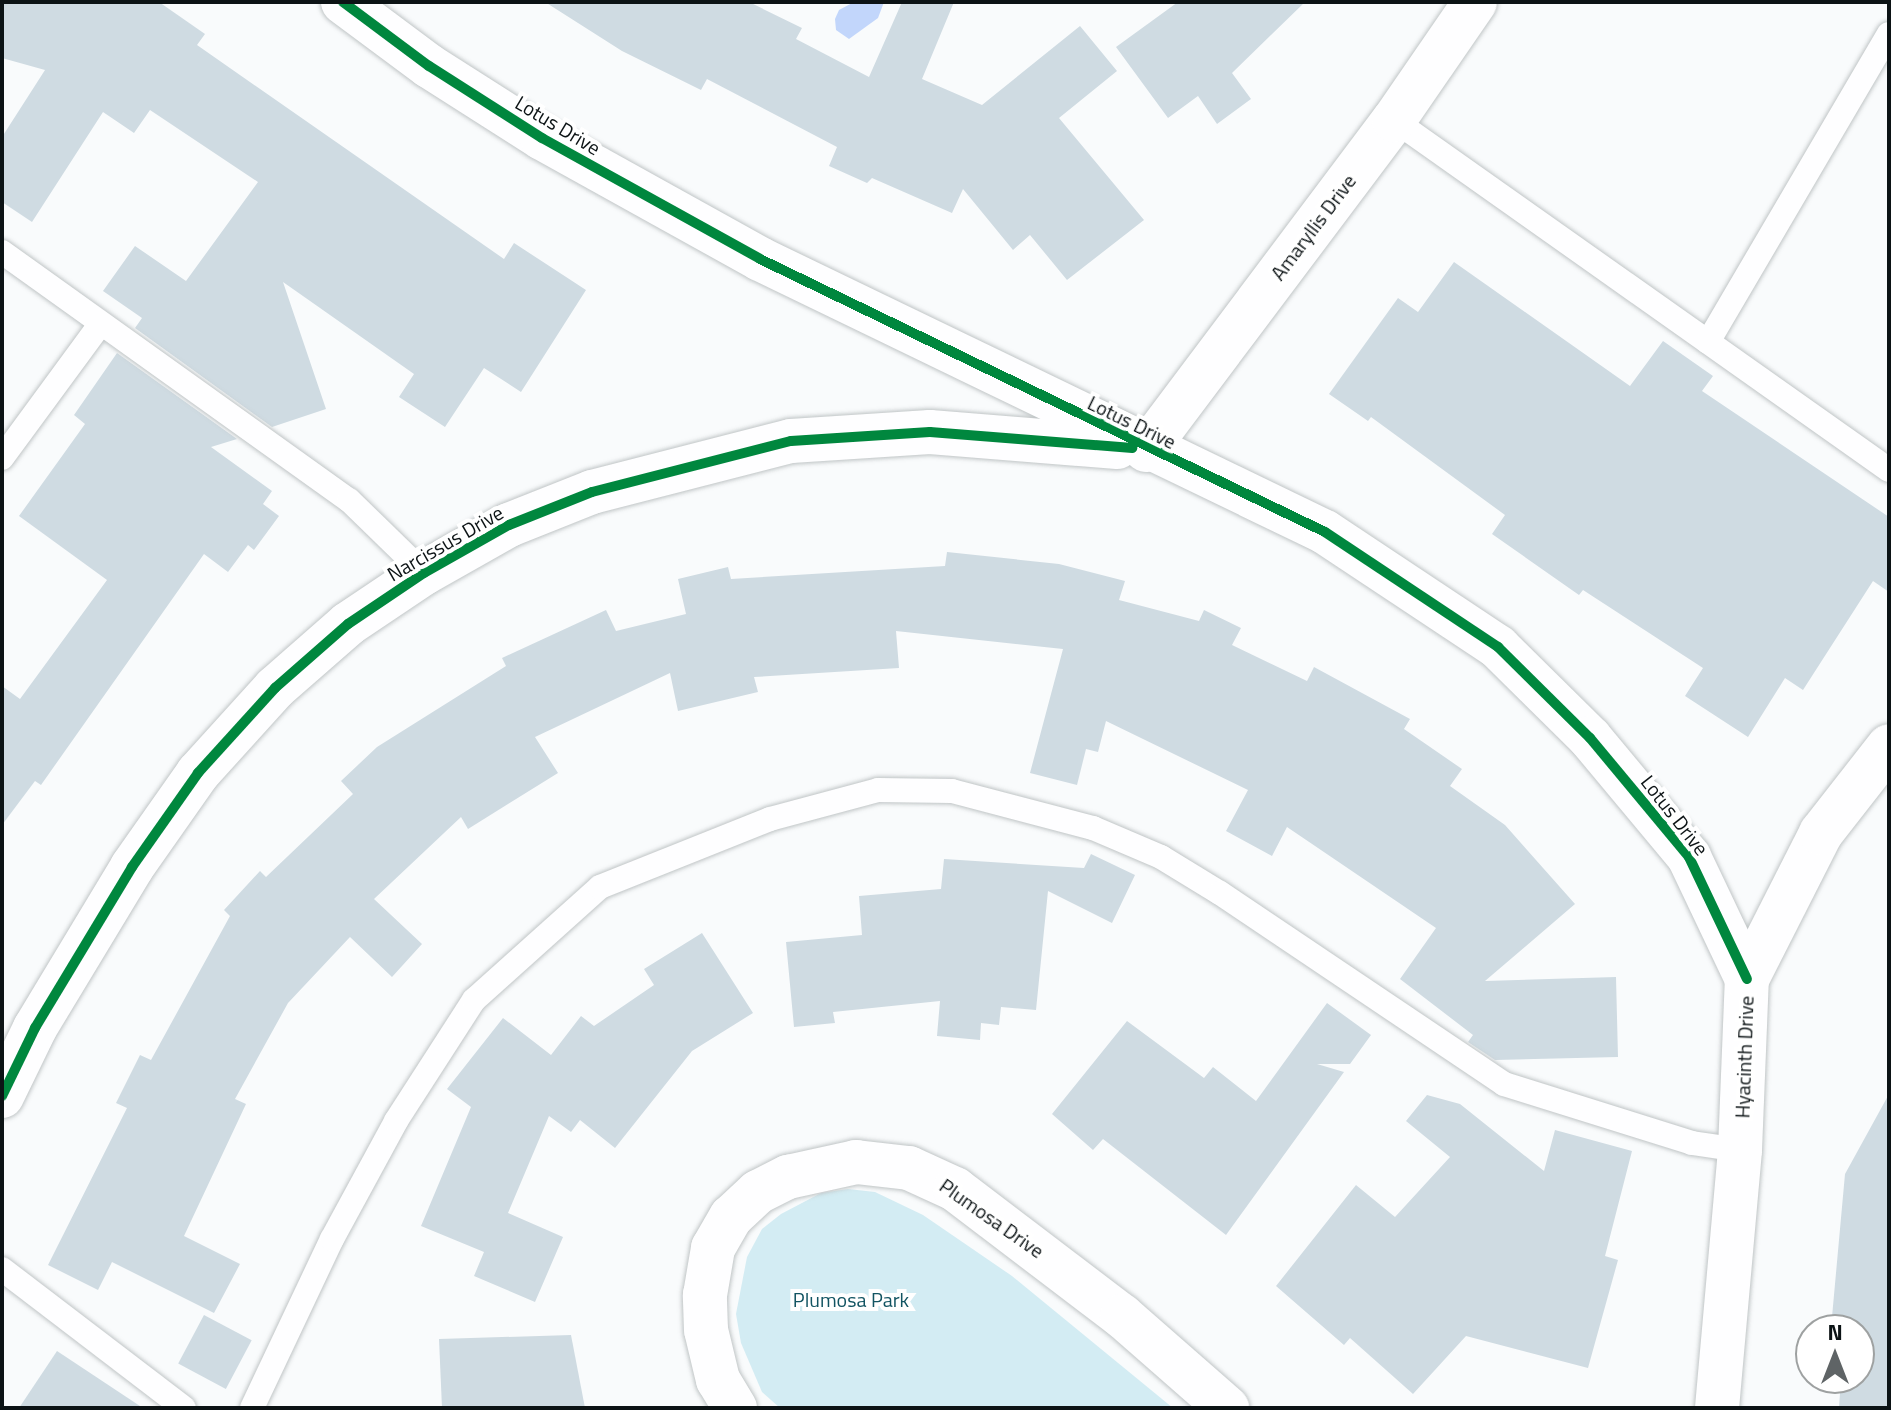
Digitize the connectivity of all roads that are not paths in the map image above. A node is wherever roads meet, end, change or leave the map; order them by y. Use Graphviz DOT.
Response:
graph roads {
  1 [pos="343,2"];
  2 [pos="1475,2"];
  3 [pos="1889,34"];
  4 [pos="1394,120"];
  5 [pos="2,252"];
  6 [pos="101,323"];
  7 [pos="1708,342"];
  8 [pos="1146,450"];
  9 [pos="2,458"];
  10 [pos="1889,470"];
  11 [pos="424,573"];
  12 [pos="1889,746"];
  13 [pos="1747,979"];
  14 [pos="2,1096"];
  15 [pos="1740,1150"];
  16 [pos="2,1269"];
  17 [pos="184,1408"];
  18 [pos="252,1408"];
  19 [pos="735,1408"];
  20 [pos="1227,1408"];
  21 [pos="1717,1408"];
  1 -- 8 [label="street, Lotus Drive"];
  2 -- 4 [label="street, Amaryllis Drive"];
  3 -- 7 [label="lane"];
  4 -- 7 [label="lane"];
  4 -- 8 [label="street, Amaryllis Drive"];
  5 -- 6 [label="lane"];
  6 -- 9 [label="lane"];
  6 -- 11 [label="lane"];
  7 -- 10 [label="lane"];
  8 -- 11 [label="street, Narcissus Drive"];
  8 -- 13 [label="street, Lotus Drive"];
  11 -- 14 [label="street, Narcissus Drive"];
  12 -- 13 [label="street, Hyacinth Drive"];
  13 -- 15 [label="street, Hyacinth Drive"];
  15 -- 18 [label="lane"];
  15 -- 21 [label="street, Hyacinth Drive"];
  16 -- 17 [label="lane"];
  19 -- 20 [label="street, Plumosa Drive"];
}
